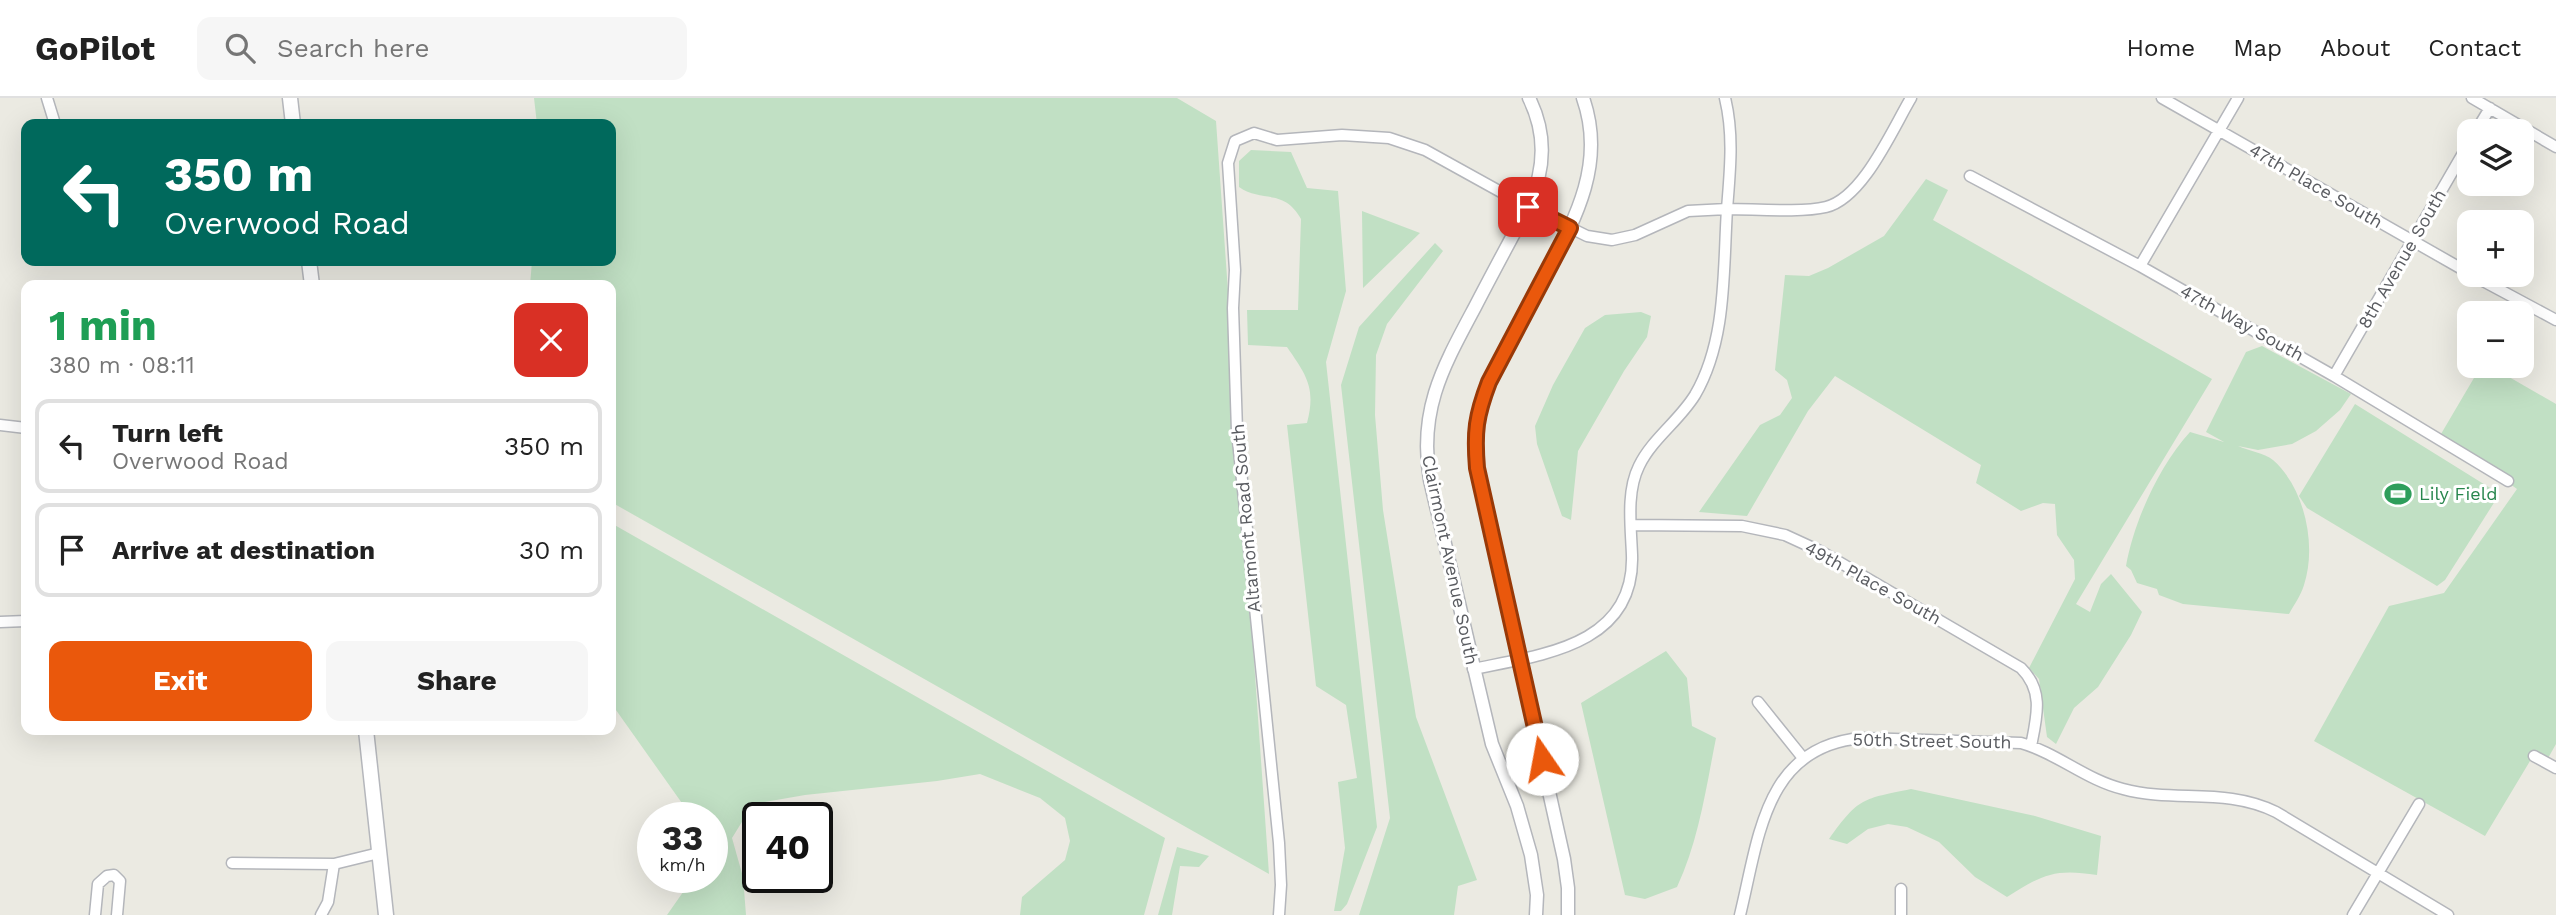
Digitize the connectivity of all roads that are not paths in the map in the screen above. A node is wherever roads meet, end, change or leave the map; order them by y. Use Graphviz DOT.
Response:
graph roads {
  1 [pos="47,98"];
  2 [pos="290,98"];
  3 [pos="1529,98"];
  4 [pos="1583,98"];
  5 [pos="1726,98"];
  6 [pos="1912,98"];
  7 [pos="2162,98"];
  8 [pos="2238,98"];
  9 [pos="2472,98"];
  10 [pos="2490,108"];
  11 [pos="53,119"];
  12 [pos="292,119"];
  13 [pos="2483,119"];
  14 [pos="2219,131"];
  15 [pos="2556,147"];
  16 [pos="2457,164"];
  17 [pos="1970,176"];
  18 [pos="1528,207"];
  19 [pos="1727,209"];
  20 [pos="1570,228"];
  21 [pos="2412,242"];
  22 [pos="2140,266"];
  23 [pos="2457,267"];
  24 [pos="2494,287"];
  25 [pos="2556,320"];
  26 [pos="2334,376"];
  27 [pos="0,425"];
  28 [pos="21,427"];
  29 [pos="2508,481"];
  30 [pos="1632,525"];
  31 [pos="21,621"];
  32 [pos="0,622"];
  33 [pos="1521,659"];
  34 [pos="1473,669"];
  35 [pos="1758,702"];
  36 [pos="367,735"];
  37 [pos="2031,746"];
  38 [pos="2533,756"];
  39 [pos="1803,758"];
  40 [pos="2556,768"];
  41 [pos="2419,804"];
  42 [pos="379,853"];
  43 [pos="232,863"];
  44 [pos="334,864"];
  45 [pos="2378,873"];
  46 [pos="1901,889"];
  47 [pos="95,915"];
  48 [pos="117,915"];
  49 [pos="321,915"];
  50 [pos="386,915"];
  51 [pos="1279,915"];
  52 [pos="1536,915"];
  53 [pos="1568,915"];
  54 [pos="1740,915"];
  55 [pos="1901,915"];
  56 [pos="2353,915"];
  57 [pos="2448,915"];
  1 -- 11 [label="street"];
  2 -- 12 [label="main road"];
  3 -- 18 [label="street, Clairmont Avenue South"];
  4 -- 20 [label="street"];
  5 -- 19 [label="street"];
  6 -- 19 [label="street"];
  7 -- 14 [label="street, 47th Place South"];
  8 -- 14 [label="street"];
  9 -- 10 [label="street"];
  10 -- 13 [label="street"];
  10 -- 15 [label="street"];
  14 -- 21 [label="street, 47th Place South"];
  14 -- 22 [label="street"];
  16 -- 21 [label="street, 8th Avenue South"];
  17 -- 22 [label="street, 47th Way South"];
  18 -- 20 [label="street"];
  18 -- 34 [label="street, Clairmont Avenue South"];
  18 -- 51 [label="street, Altamont Road South"];
  19 -- 20 [label="street"];
  19 -- 30 [label="street"];
  20 -- 33 [label="street"];
  21 -- 23 [label="street, 47th Place South"];
  21 -- 26 [label="street, 8th Avenue South"];
  22 -- 26 [label="street, 47th Way South"];
  24 -- 25 [label="street, 47th Place South"];
  26 -- 29 [label="street, 47th Way South"];
  27 -- 28 [label="street"];
  30 -- 33 [label="street"];
  30 -- 37 [label="street, 49th Place South"];
  31 -- 32 [label="street"];
  33 -- 34 [label="street"];
  33 -- 53 [label="street"];
  34 -- 52 [label="street, Clairmont Avenue South"];
  35 -- 39 [label="street"];
  36 -- 42 [label="main road"];
  37 -- 39 [label="street, 50th Street South"];
  37 -- 45 [label="street, 50th Street South"];
  38 -- 40 [label="street"];
  39 -- 54 [label="street, 50th Street South"];
  41 -- 45 [label="street"];
  42 -- 44 [label="street"];
  42 -- 50 [label="main road"];
  43 -- 44 [label="street"];
  44 -- 49 [label="street"];
  45 -- 56 [label="street"];
  45 -- 57 [label="street, 50th Street South"];
  46 -- 55 [label="street"];
  47 -- 48 [label="street"];
}
